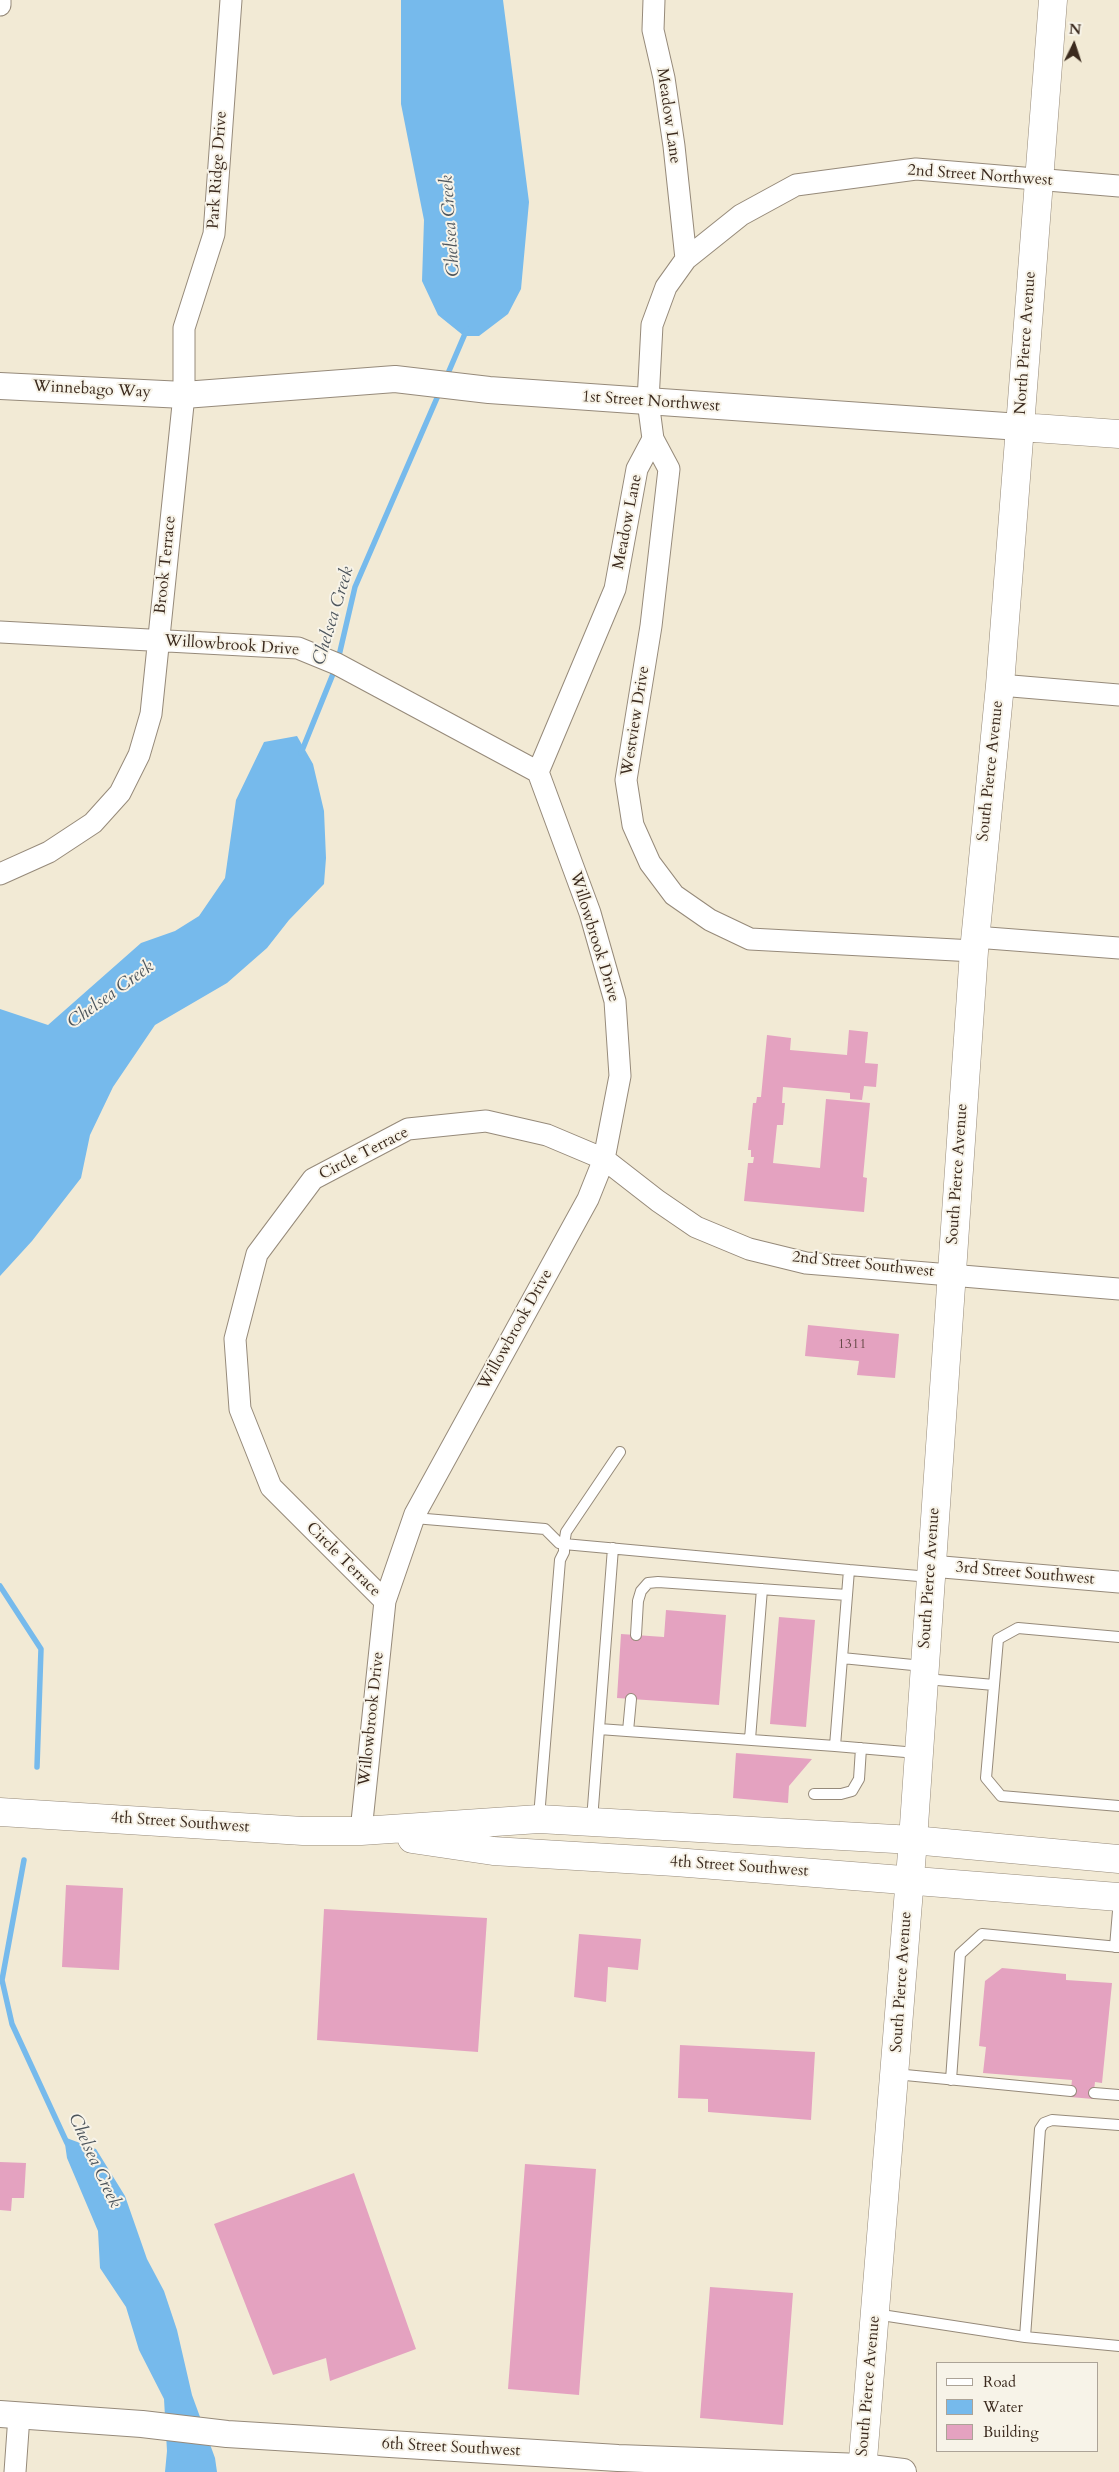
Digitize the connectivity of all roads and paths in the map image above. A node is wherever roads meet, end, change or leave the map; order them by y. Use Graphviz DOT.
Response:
graph roads {
  1 [pos="0,0"];
  2 [pos="231,0"];
  3 [pos="654,0"];
  4 [pos="1053,0"];
  5 [pos="0,5"];
  6 [pos="1038,180"];
  7 [pos="1119,186"];
  8 [pos="686,259"];
  9 [pos="0,386"];
  10 [pos="184,395"];
  11 [pos="648,401"];
  12 [pos="1020,427"];
  13 [pos="1119,434"];
  14 [pos="653,439"];
  15 [pos="0,632"];
  16 [pos="158,640"];
  17 [pos="1000,685"];
  18 [pos="1119,695"];
  19 [pos="538,772"];
  20 [pos="0,874"];
  21 [pos="975,944"];
  22 [pos="1119,948"];
  23 [pos="604,1159"];
  24 [pos="951,1273"];
  25 [pos="1119,1289"];
  26 [pos="620,1452"];
  27 [pos="414,1518"];
  28 [pos="564,1544"];
  29 [pos="613,1548"];
  30 [pos="849,1570"];
  31 [pos="930,1572"];
  32 [pos="1119,1582"];
  33 [pos="762,1589"];
  34 [pos="847,1595"];
  35 [pos="385,1601"];
  36 [pos="636,1635"];
  37 [pos="1119,1637"];
  38 [pos="842,1658"];
  39 [pos="923,1672"];
  40 [pos="994,1685"];
  41 [pos="631,1699"];
  42 [pos="599,1728"];
  43 [pos="628,1731"];
  44 [pos="750,1739"];
  45 [pos="835,1746"];
  46 [pos="861,1748"];
  47 [pos="917,1753"];
  48 [pos="814,1794"];
  49 [pos="1119,1806"];
  50 [pos="0,1812"];
  51 [pos="539,1819"];
  52 [pos="592,1821"];
  53 [pos="361,1831"];
  54 [pos="913,1840"];
  55 [pos="1119,1859"];
  56 [pos="910,1880"];
  57 [pos="1119,1898"];
  58 [pos="1117,1947"];
  59 [pos="894,2074"];
  60 [pos="952,2080"];
  61 [pos="1071,2091"];
  62 [pos="1094,2093"];
  63 [pos="1119,2095"];
  64 [pos="1119,2125"];
  65 [pos="874,2314"];
  66 [pos="1025,2337"];
  67 [pos="1119,2346"];
  68 [pos="9,2415"];
  69 [pos="689,2466"];
  70 [pos="739,2467"];
  71 [pos="862,2470"];
  72 [pos="15,2472"];
  73 [pos="903,2472"];
  1 -- 5 [label="street"];
  2 -- 10 [label="street, Park Ridge Drive"];
  3 -- 8 [label="street, Meadow Lane"];
  4 -- 6 [label="main road, North Pierce Avenue"];
  6 -- 7 [label="street, 2nd Street Northwest"];
  6 -- 8 [label="street, 2nd Street Northwest"];
  6 -- 12 [label="main road, North Pierce Avenue"];
  8 -- 11 [label="street"];
  9 -- 10 [label="street, Winnebago Way"];
  10 -- 11 [label="street, 1st Street Northwest"];
  10 -- 16 [label="street, Brook Terrace"];
  11 -- 12 [label="street, 1st Street Northwest"];
  11 -- 14 [label="street"];
  12 -- 13 [label="main road, 1st Street Northwest"];
  12 -- 17 [label="main road, North Pierce Avenue"];
  14 -- 19 [label="street, Meadow Lane"];
  14 -- 21 [label="street, Westview Drive"];
  15 -- 16 [label="street, Willowbrook Drive"];
  16 -- 19 [label="street, Willowbrook Drive"];
  16 -- 20 [label="street, Brook Terrace"];
  17 -- 18 [label="street"];
  17 -- 21 [label="main road, South Pierce Avenue"];
  19 -- 23 [label="street, Willowbrook Drive"];
  21 -- 22 [label="street, Westview Drive"];
  21 -- 24 [label="main road, South Pierce Avenue"];
  23 -- 24 [label="street, 2nd Street Southwest"];
  23 -- 27 [label="street, Willowbrook Drive"];
  23 -- 35 [label="street, Circle Terrace"];
  24 -- 25 [label="street, 2nd Street Southwest"];
  24 -- 31 [label="main road, South Pierce Avenue"];
  26 -- 28 [label="lane"];
  27 -- 28 [label="lane"];
  27 -- 35 [label="street, Willowbrook Drive"];
  28 -- 29 [label="lane"];
  28 -- 51 [label="lane"];
  29 -- 30 [label="lane"];
  29 -- 42 [label="lane"];
  30 -- 31 [label="lane"];
  30 -- 34 [label="lane"];
  31 -- 32 [label="street, 3rd Street Southwest"];
  31 -- 39 [label="main road, South Pierce Avenue"];
  33 -- 34 [label="lane"];
  33 -- 36 [label="lane"];
  33 -- 44 [label="lane"];
  34 -- 38 [label="lane"];
  35 -- 53 [label="street, Willowbrook Drive"];
  37 -- 40 [label="lane"];
  38 -- 39 [label="lane"];
  38 -- 45 [label="lane"];
  39 -- 40 [label="lane"];
  39 -- 47 [label="main road, South Pierce Avenue"];
  40 -- 49 [label="lane"];
  41 -- 43 [label="lane"];
  42 -- 43 [label="lane"];
  42 -- 52 [label="lane"];
  43 -- 44 [label="lane"];
  44 -- 45 [label="lane"];
  45 -- 46 [label="lane"];
  46 -- 47 [label="lane"];
  46 -- 48 [label="lane"];
  47 -- 54 [label="main road, South Pierce Avenue"];
  50 -- 53 [label="main road, 4th Street Southwest"];
  51 -- 52 [label="main road, 4th Street Southwest"];
  51 -- 53 [label="main road, 4th Street Southwest"];
  52 -- 54 [label="main road, 4th Street Southwest"];
  53 -- 56 [label="main road, 4th Street Southwest"];
  54 -- 55 [label="main road, 4th Street Southwest"];
  54 -- 56 [label="main road, South Pierce Avenue"];
  56 -- 57 [label="main road, 4th Street Southwest"];
  56 -- 59 [label="main road, South Pierce Avenue"];
  57 -- 58 [label="lane"];
  58 -- 60 [label="lane"];
  59 -- 60 [label="lane"];
  59 -- 65 [label="main road, South Pierce Avenue"];
  60 -- 61 [label="lane"];
  62 -- 63 [label="lane"];
  64 -- 66 [label="lane"];
  65 -- 66 [label="lane"];
  65 -- 71 [label="main road, South Pierce Avenue"];
  66 -- 67 [label="lane"];
  68 -- 69 [label="street, 6th Street Southwest"];
  68 -- 72 [label="street"];
  69 -- 70 [label="street, 6th Street Southwest"];
  70 -- 71 [label="street, 6th Street Southwest"];
  71 -- 73 [label="street, 6th Street Southwest"];
}
